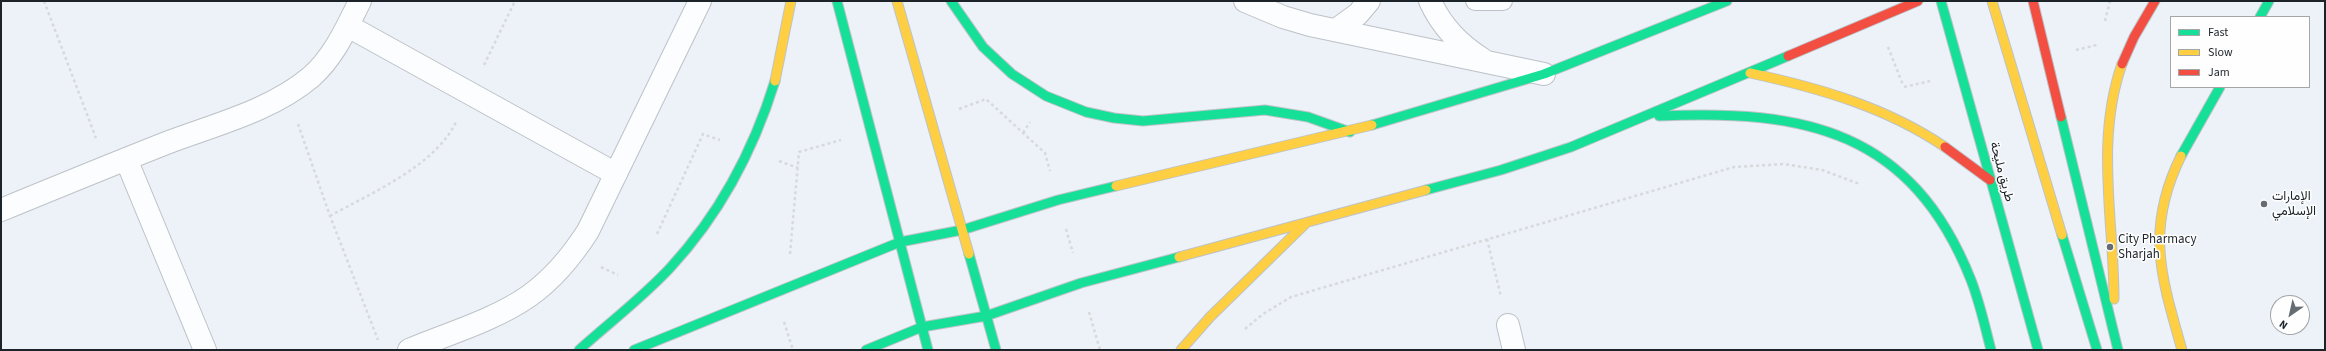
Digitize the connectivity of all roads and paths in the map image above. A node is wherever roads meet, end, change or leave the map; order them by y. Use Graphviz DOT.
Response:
graph roads {
  1 [pos="44,1"];
  2 [pos="360,1"];
  3 [pos="515,1"];
  4 [pos="700,1"];
  5 [pos="791,1"];
  6 [pos="837,1"];
  7 [pos="898,1"];
  8 [pos="951,1"];
  9 [pos="1246,1"];
  10 [pos="1370,1"];
  11 [pos="1430,1"];
  12 [pos="1475,1"];
  13 [pos="1503,1"];
  14 [pos="1727,1"];
  15 [pos="1918,1"];
  16 [pos="1941,1"];
  17 [pos="1992,1"];
  18 [pos="2033,1"];
  19 [pos="2155,1"];
  20 [pos="2269,1"];
  21 [pos="2261,16"];
  22 [pos="348,26"];
  23 [pos="1336,30"];
  24 [pos="1498,66"];
  25 [pos="1750,72"];
  26 [pos="1544,74"];
  27 [pos="1903,87"];
  28 [pos="2219,88"];
  29 [pos="470,93"];
  30 [pos="288,94"];
  31 [pos="1891,116"];
  32 [pos="1642,117"];
  33 [pos="1350,132"];
  34 [pos="751,150"];
  35 [pos="1874,152"];
  36 [pos="116,163"];
  37 [pos="798,168"];
  38 [pos="616,174"];
  39 [pos="1990,180"];
  40 [pos="1,210"];
  41 [pos="330,216"];
  42 [pos="1306,223"];
  43 [pos="962,230"];
  44 [pos="1487,239"];
  45 [pos="654,240"];
  46 [pos="900,242"];
  47 [pos="573,254"];
  48 [pos="620,276"];
  49 [pos="986,316"];
  50 [pos="1508,325"];
  51 [pos="2111,326"];
  52 [pos="922,327"];
  53 [pos="1241,332"];
  54 [pos="379,343"];
  55 [pos="205,350"];
  56 [pos="409,350"];
  57 [pos="579,350"];
  58 [pos="634,350"];
  59 [pos="866,350"];
  60 [pos="928,350"];
  61 [pos="996,350"];
  62 [pos="1181,350"];
  63 [pos="1514,350"];
  64 [pos="1991,350"];
  65 [pos="2038,350"];
  66 [pos="2097,350"];
  67 [pos="2118,350"];
  68 [pos="2182,350"];
  1 -- 36 [label="path"];
  2 -- 22 [label="street"];
  3 -- 29 [label="path"];
  4 -- 38 [label="street"];
  5 -- 34 [label="main road"];
  6 -- 46 [label="main road"];
  7 -- 43 [label="main road"];
  8 -- 33 [label="main road"];
  9 -- 23 [label="street"];
  10 -- 23 [label="street"];
  11 -- 24 [label="street"];
  12 -- 13 [label="lane"];
  14 -- 26 [label="main road"];
  15 -- 25 [label="main road"];
  16 -- 39 [label="main road, طريق مليحة"];
  17 -- 66 [label="main road"];
  18 -- 51 [label="main road"];
  19 -- 51 [label="main road"];
  20 -- 21 [label="main road"];
  22 -- 29 [label="street"];
  22 -- 30 [label="street"];
  23 -- 24 [label="street"];
  24 -- 26 [label="street"];
  25 -- 31 [label="main road"];
  25 -- 32 [label="main road"];
  26 -- 33 [label="main road"];
  27 -- 31 [label="path"];
  28 -- 68 [label="main road"];
  29 -- 38 [label="street"];
  29 -- 41 [label="path"];
  30 -- 36 [label="street"];
  30 -- 41 [label="path"];
  31 -- 39 [label="main road"];
  32 -- 35 [label="main road"];
  32 -- 42 [label="main road"];
  33 -- 43 [label="main road"];
  34 -- 37 [label="path"];
  34 -- 45 [label="path"];
  34 -- 57 [label="main road"];
  35 -- 44 [label="path"];
  35 -- 64 [label="main road"];
  36 -- 40 [label="street"];
  36 -- 55 [label="street"];
  38 -- 47 [label="street"];
  39 -- 65 [label="main road, طريق مليحة"];
  41 -- 54 [label="path"];
  42 -- 49 [label="main road"];
  42 -- 62 [label="main road"];
  43 -- 46 [label="main road"];
  43 -- 49 [label="main road"];
  44 -- 50 [label="path"];
  44 -- 53 [label="path"];
  46 -- 52 [label="main road"];
  46 -- 58 [label="main road"];
  47 -- 48 [label="path"];
  47 -- 56 [label="street"];
  49 -- 52 [label="main road"];
  49 -- 61 [label="main road"];
  50 -- 63 [label="street"];
  51 -- 67 [label="main road"];
  52 -- 59 [label="main road"];
  52 -- 60 [label="main road"];
}
